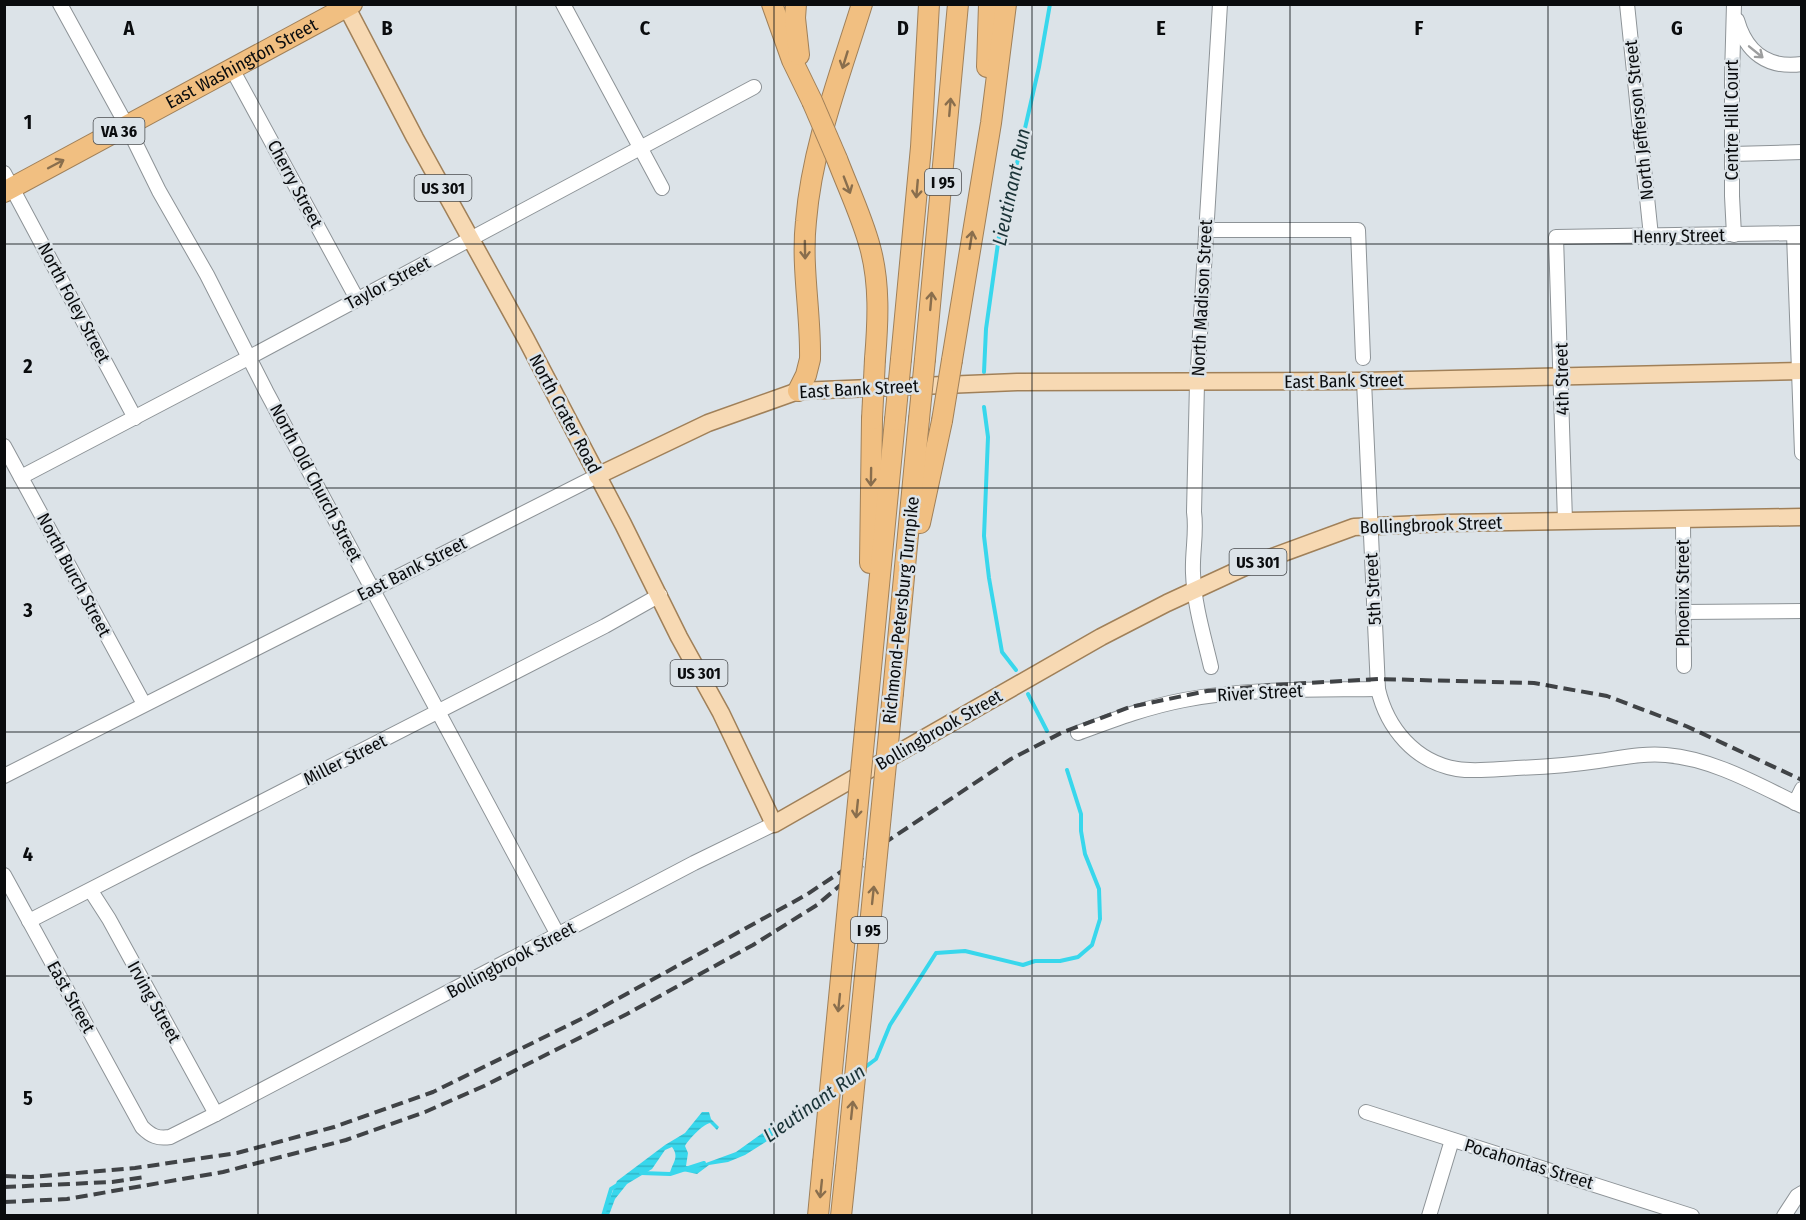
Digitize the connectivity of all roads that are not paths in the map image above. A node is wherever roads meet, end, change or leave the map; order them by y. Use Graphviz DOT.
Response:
graph roads {
  1 [pos="60,4"];
  2 [pos="563,4"];
  3 [pos="772,4"];
  4 [pos="796,4"];
  5 [pos="862,4"];
  6 [pos="929,4"];
  7 [pos="958,4"];
  8 [pos="989,4"];
  9 [pos="1006,4"];
  10 [pos="1220,4"];
  11 [pos="1627,4"];
  12 [pos="346,5"];
  13 [pos="1734,7"];
  14 [pos="1802,64"];
  15 [pos="232,69"];
  16 [pos="754,87"];
  17 [pos="812,101"];
  18 [pos="127,126"];
  19 [pos="640,147"];
  20 [pos="1802,152"];
  21 [pos="1732,154"];
  22 [pos="7,184"];
  23 [pos="662,188"];
  24 [pos="977,202"];
  25 [pos="1206,230"];
  26 [pos="1798,233"];
  27 [pos="1734,235"];
  28 [pos="1651,236"];
  29 [pos="1556,237"];
  30 [pos="471,239"];
  31 [pos="357,299"];
  32 [pos="250,357"];
  33 [pos="1363,358"];
  34 [pos="1800,372"];
  35 [pos="1562,376"];
  36 [pos="1364,381"];
  37 [pos="1197,382"];
  38 [pos="798,391"];
  39 [pos="135,418"];
  40 [pos="4,446"];
  41 [pos="1802,453"];
  42 [pos="597,476"];
  43 [pos="21,477"];
  44 [pos="1802,517"];
  45 [pos="1683,519"];
  46 [pos="1565,521"];
  47 [pos="1370,525"];
  48 [pos="373,588"];
  49 [pos="1195,591"];
  50 [pos="660,595"];
  51 [pos="1802,611"];
  52 [pos="1683,612"];
  53 [pos="900,616"];
  54 [pos="1684,666"];
  55 [pos="1211,667"];
  56 [pos="1378,689"];
  57 [pos="869,691"];
  58 [pos="144,704"];
  59 [pos="439,712"];
  60 [pos="1078,733"];
  61 [pos="4,776"];
  62 [pos="1802,789"];
  63 [pos="1798,805"];
  64 [pos="774,824"];
  65 [pos="4,875"];
  66 [pos="91,891"];
  67 [pos="29,921"];
  68 [pos="558,935"];
  69 [pos="1366,1112"];
  70 [pos="216,1114"];
  71 [pos="138,1119"];
  72 [pos="1452,1140"];
  73 [pos="1802,1193"];
  74 [pos="818,1215"];
  75 [pos="841,1215"];
  76 [pos="1429,1215"];
  77 [pos="1692,1215"];
  78 [pos="1784,1215"];
  1 -- 18 [label="street, North Old Church Street"];
  2 -- 19 [label="street"];
  3 -- 17 [label="highway"];
  4 -- 17 [label="highway"];
  5 -- 38 [label="highway, one-way"];
  6 -- 57 [label="highway, Richmond-Petersburg Turnpike / I 95, one-way, bridge"];
  53 -- 7 [label="highway, Richmond-Petersburg Turnpike / I 95, one-way, bridge"];
  8 -- 24 [label="highway"];
  9 -- 24 [label="highway"];
  10 -- 25 [label="street, North Madison Street"];
  11 -- 28 [label="street, North Jefferson Street"];
  12 -- 15 [label="highway, East Washington Street / VA 36"];
  12 -- 30 [label="main road, North Crater Road / US 301"];
  13 -- 14 [label="street, one-way"];
  13 -- 21 [label="street, Centre Hill Court"];
  15 -- 18 [label="highway, East Washington Street / VA 36"];
  15 -- 31 [label="street, Cherry Street"];
  16 -- 19 [label="street, Taylor Street"];
  17 -- 57 [label="highway, one-way, bridge"];
  22 -- 18 [label="highway, East Washington Street / VA 36, one-way"];
  18 -- 32 [label="street, North Old Church Street"];
  19 -- 23 [label="street"];
  19 -- 30 [label="street, Taylor Street"];
  20 -- 21 [label="street"];
  21 -- 27 [label="street, Centre Hill Court"];
  22 -- 39 [label="street, North Foley Street"];
  53 -- 24 [label="highway, one-way, bridge"];
  25 -- 33 [label="street"];
  25 -- 37 [label="street, North Madison Street"];
  26 -- 27 [label="street, Henry Street"];
  26 -- 34 [label="street"];
  27 -- 28 [label="street, Henry Street"];
  28 -- 29 [label="street, Henry Street"];
  29 -- 35 [label="street, 4th Street"];
  30 -- 31 [label="street, Taylor Street"];
  30 -- 42 [label="main road, North Crater Road / US 301"];
  31 -- 32 [label="street, Taylor Street"];
  32 -- 39 [label="street, Taylor Street"];
  32 -- 48 [label="street, North Old Church Street"];
  34 -- 35 [label="main road, East Bank Street"];
  34 -- 41 [label="street"];
  35 -- 36 [label="main road, East Bank Street"];
  35 -- 46 [label="street, 4th Street"];
  36 -- 37 [label="main road, East Bank Street"];
  36 -- 47 [label="street, 5th Street"];
  37 -- 38 [label="main road, East Bank Street"];
  37 -- 49 [label="street, North Madison Street"];
  38 -- 42 [label="main road, East Bank Street"];
  39 -- 43 [label="street, Taylor Street"];
  40 -- 43 [label="street, North Burch Street"];
  42 -- 48 [label="street, East Bank Street"];
  42 -- 50 [label="main road, North Crater Road / US 301"];
  43 -- 58 [label="street, North Burch Street"];
  44 -- 45 [label="main road, Bollingbrook Street / US 301"];
  45 -- 46 [label="main road, Bollingbrook Street / US 301"];
  45 -- 52 [label="street, Phoenix Street"];
  46 -- 47 [label="main road, Bollingbrook Street / US 301"];
  47 -- 49 [label="main road, Bollingbrook Street / US 301"];
  47 -- 56 [label="street, 5th Street"];
  48 -- 58 [label="street, East Bank Street"];
  48 -- 59 [label="street, North Old Church Street"];
  49 -- 55 [label="street, North Madison Street"];
  49 -- 64 [label="main road, Bollingbrook Street / US 301"];
  50 -- 59 [label="street, Miller Street"];
  50 -- 64 [label="main road, North Crater Road / US 301"];
  51 -- 52 [label="street"];
  52 -- 54 [label="street, Phoenix Street"];
  75 -- 53 [label="highway, Richmond-Petersburg Turnpike / I 95, one-way, bridge"];
  56 -- 60 [label="street, River Street"];
  56 -- 63 [label="street"];
  57 -- 74 [label="highway, Richmond-Petersburg Turnpike / I 95, one-way, bridge"];
  58 -- 61 [label="street, East Bank Street"];
  59 -- 66 [label="street, Miller Street"];
  59 -- 68 [label="street, North Old Church Street"];
  62 -- 63 [label="street"];
  64 -- 68 [label="street, Bollingbrook Street"];
  65 -- 67 [label="street, East Street"];
  66 -- 67 [label="street, Miller Street"];
  66 -- 70 [label="street, Irving Street"];
  67 -- 71 [label="street, East Street"];
  68 -- 70 [label="street, Bollingbrook Street"];
  69 -- 72 [label="street, Pocahontas Street"];
  70 -- 71 [label="street, Bollingbrook Street"];
  72 -- 76 [label="street"];
  72 -- 77 [label="street, Pocahontas Street"];
  73 -- 78 [label="street"];
}
